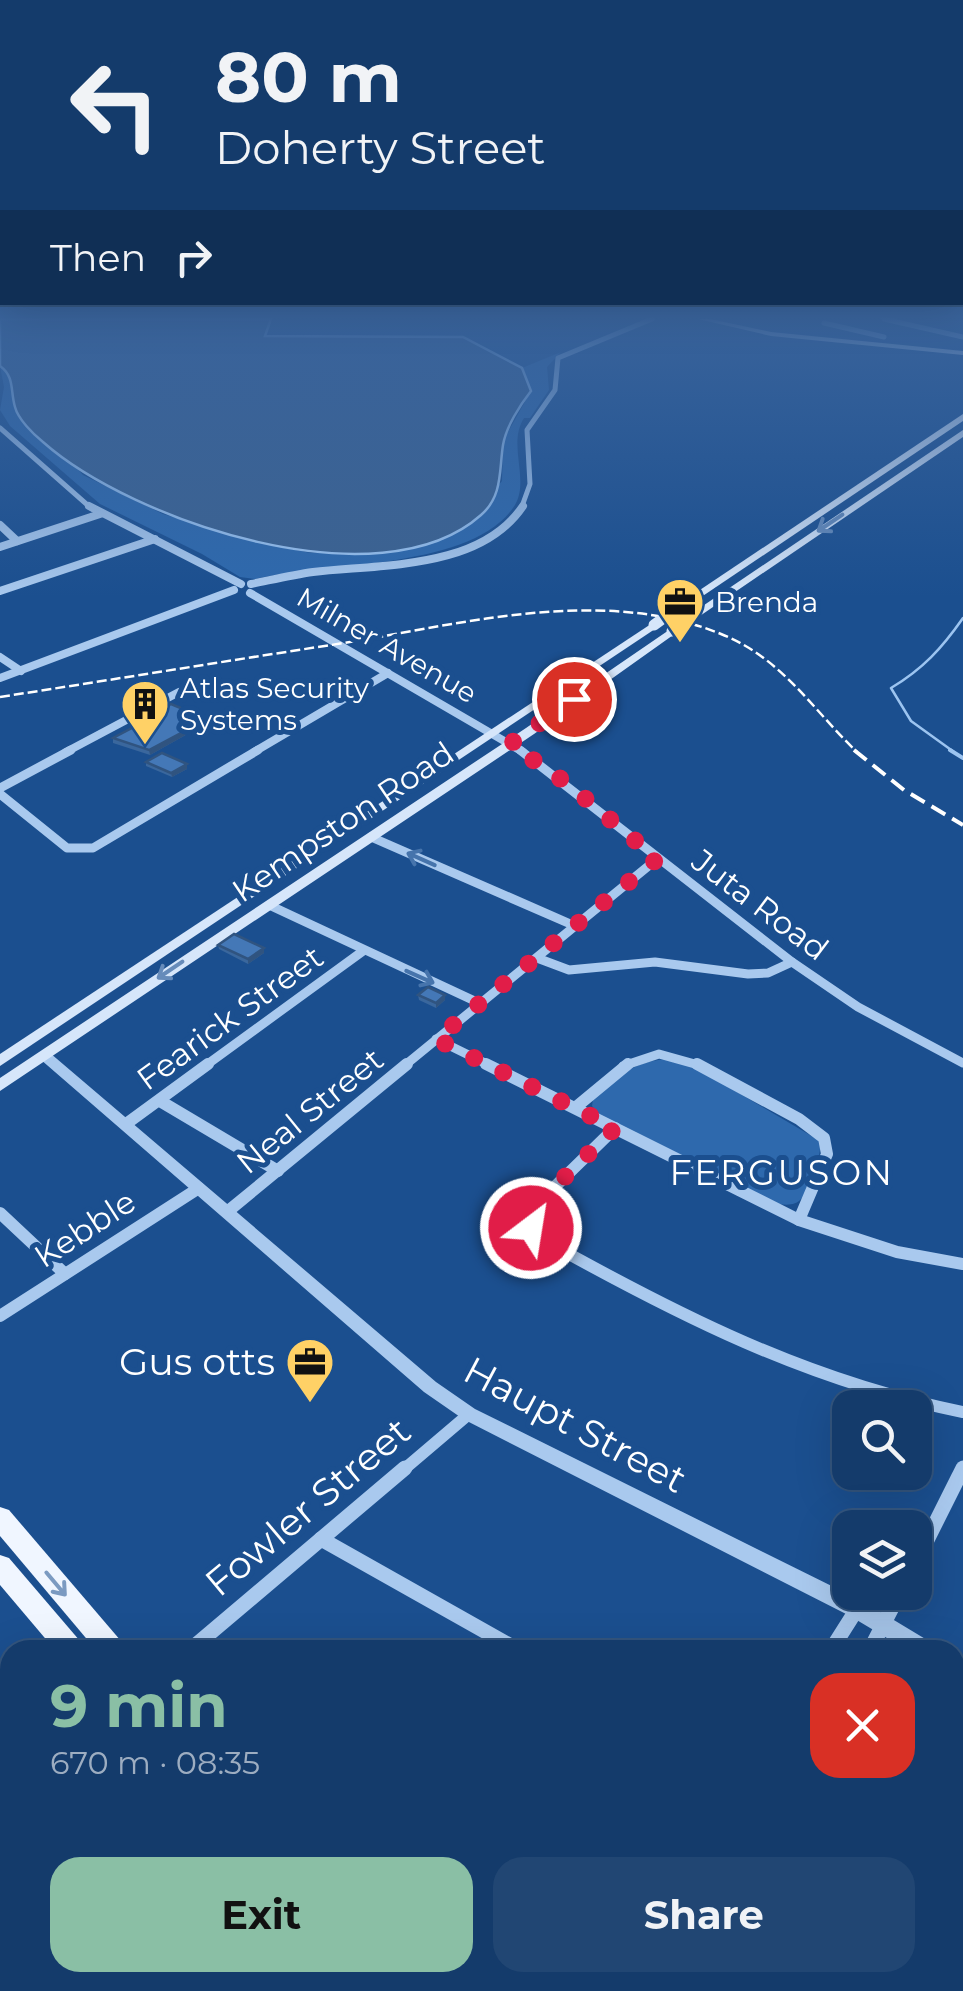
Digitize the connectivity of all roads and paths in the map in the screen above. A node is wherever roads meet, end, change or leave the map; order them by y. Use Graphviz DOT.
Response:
graph roads {
  1 [pos="540,412"];
  2 [pos="963,418"];
  3 [pos="0,428"];
  4 [pos="963,433"];
  5 [pos="100,514"];
  6 [pos="0,525"];
  7 [pos="156,539"];
  8 [pos="17,541"];
  9 [pos="0,546"];
  10 [pos="236,586"];
  11 [pos="254,590"];
  12 [pos="0,591"];
  13 [pos="0,657"];
  14 [pos="21,671"];
  15 [pos="388,673"];
  16 [pos="0,678"];
  17 [pos="179,692"];
  18 [pos="492,733"];
  19 [pos="510,744"];
  20 [pos="0,792"];
  21 [pos="371,837"];
  22 [pos="657,859"];
  23 [pos="269,905"];
  24 [pos="575,926"];
  25 [pos="363,951"];
  26 [pos="537,958"];
  27 [pos="792,962"];
  28 [pos="478,1003"];
  29 [pos="436,1039"];
  30 [pos="44,1056"];
  31 [pos="0,1060"];
  32 [pos="963,1064"];
  33 [pos="0,1086"];
  34 [pos="160,1102"];
  35 [pos="576,1108"];
  36 [pos="126,1124"];
  37 [pos="615,1128"];
  38 [pos="278,1170"];
  39 [pos="199,1188"];
  40 [pos="227,1212"];
  41 [pos="0,1213"];
  42 [pos="799,1220"];
  43 [pos="963,1264"];
  44 [pos="65,1274"];
  45 [pos="0,1316"];
  46 [pos="963,1412"];
  47 [pos="469,1414"];
  48 [pos="963,1468"];
  49 [pos="0,1518"];
  50 [pos="932,1530"];
  51 [pos="321,1540"];
  52 [pos="0,1566"];
  53 [pos="832,1597"];
  54 [pos="855,1610"];
  55 [pos="858,1610"];
  56 [pos="892,1610"];
  57 [pos="885,1624"];
  58 [pos="63,1640"];
  59 [pos="104,1640"];
  60 [pos="202,1640"];
  61 [pos="500,1640"];
  62 [pos="837,1640"];
  63 [pos="876,1640"];
  64 [pos="910,1640"];
  1 -- 11 [label="street"];
  2 -- 18 [label="main road, Kempston Road, bridge"];
  3 -- 5 [label="street"];
  4 -- 19 [label="main road, Kempston Road, one-way, bridge"];
  5 -- 7 [label="street"];
  5 -- 8 [label="street"];
  6 -- 8 [label="street"];
  7 -- 10 [label="street"];
  7 -- 12 [label="street"];
  8 -- 9 [label="street"];
  10 -- 11 [label="street"];
  10 -- 14 [label="street"];
  11 -- 15 [label="street, Milner Avenue"];
  13 -- 14 [label="street"];
  14 -- 16 [label="street"];
  15 -- 18 [label="street, Milner Avenue"];
  15 -- 20 [label="street"];
  17 -- 20 [label="street"];
  18 -- 19 [label="street, Juta Road"];
  18 -- 31 [label="main road, Kempston Road"];
  19 -- 21 [label="main road, Kempston Road"];
  19 -- 22 [label="street, Juta Road"];
  21 -- 23 [label="main road, Kempston Road"];
  24 -- 21 [label="street, one-way"];
  22 -- 24 [label="street, Neal Street"];
  22 -- 27 [label="street, Juta Road"];
  23 -- 25 [label="street"];
  23 -- 30 [label="main road, Kempston Road, one-way"];
  24 -- 26 [label="street, Neal Street"];
  25 -- 28 [label="street, one-way"];
  25 -- 34 [label="street, Fearick Street"];
  26 -- 27 [label="street"];
  26 -- 28 [label="street, Neal Street"];
  27 -- 32 [label="street, Juta Road"];
  28 -- 29 [label="street, Neal Street"];
  29 -- 35 [label="street"];
  29 -- 38 [label="street, Neal Street"];
  30 -- 33 [label="main road, Kempston Road"];
  30 -- 36 [label="street, Haupt Street"];
  34 -- 36 [label="street, Fearick Street"];
  34 -- 38 [label="street"];
  35 -- 37 [label="street"];
  35 -- 42 [label="street"];
  36 -- 39 [label="street, Haupt Street"];
  37 -- 42 [label="street"];
  37 -- 46 [label="street"];
  38 -- 40 [label="street, Neal Street"];
  39 -- 40 [label="street, Haupt Street"];
  39 -- 44 [label="street, Kebble"];
  40 -- 47 [label="street, Haupt Street"];
  41 -- 44 [label="street"];
  42 -- 43 [label="street"];
  44 -- 45 [label="street, Kebble"];
  47 -- 51 [label="street, Fowler Street"];
  47 -- 53 [label="street, Haupt Street"];
  48 -- 50 [label="street"];
  49 -- 59 [label="main road, one-way"];
  51 -- 60 [label="street, Fowler Street"];
  51 -- 61 [label="street"];
  52 -- 58 [label="main road"];
  54 -- 62 [label="street"];
  55 -- 57 [label="street, Haupt Street"];
  56 -- 57 [label="street"];
  57 -- 63 [label="street"];
  57 -- 64 [label="street, Haupt Street"];
}
